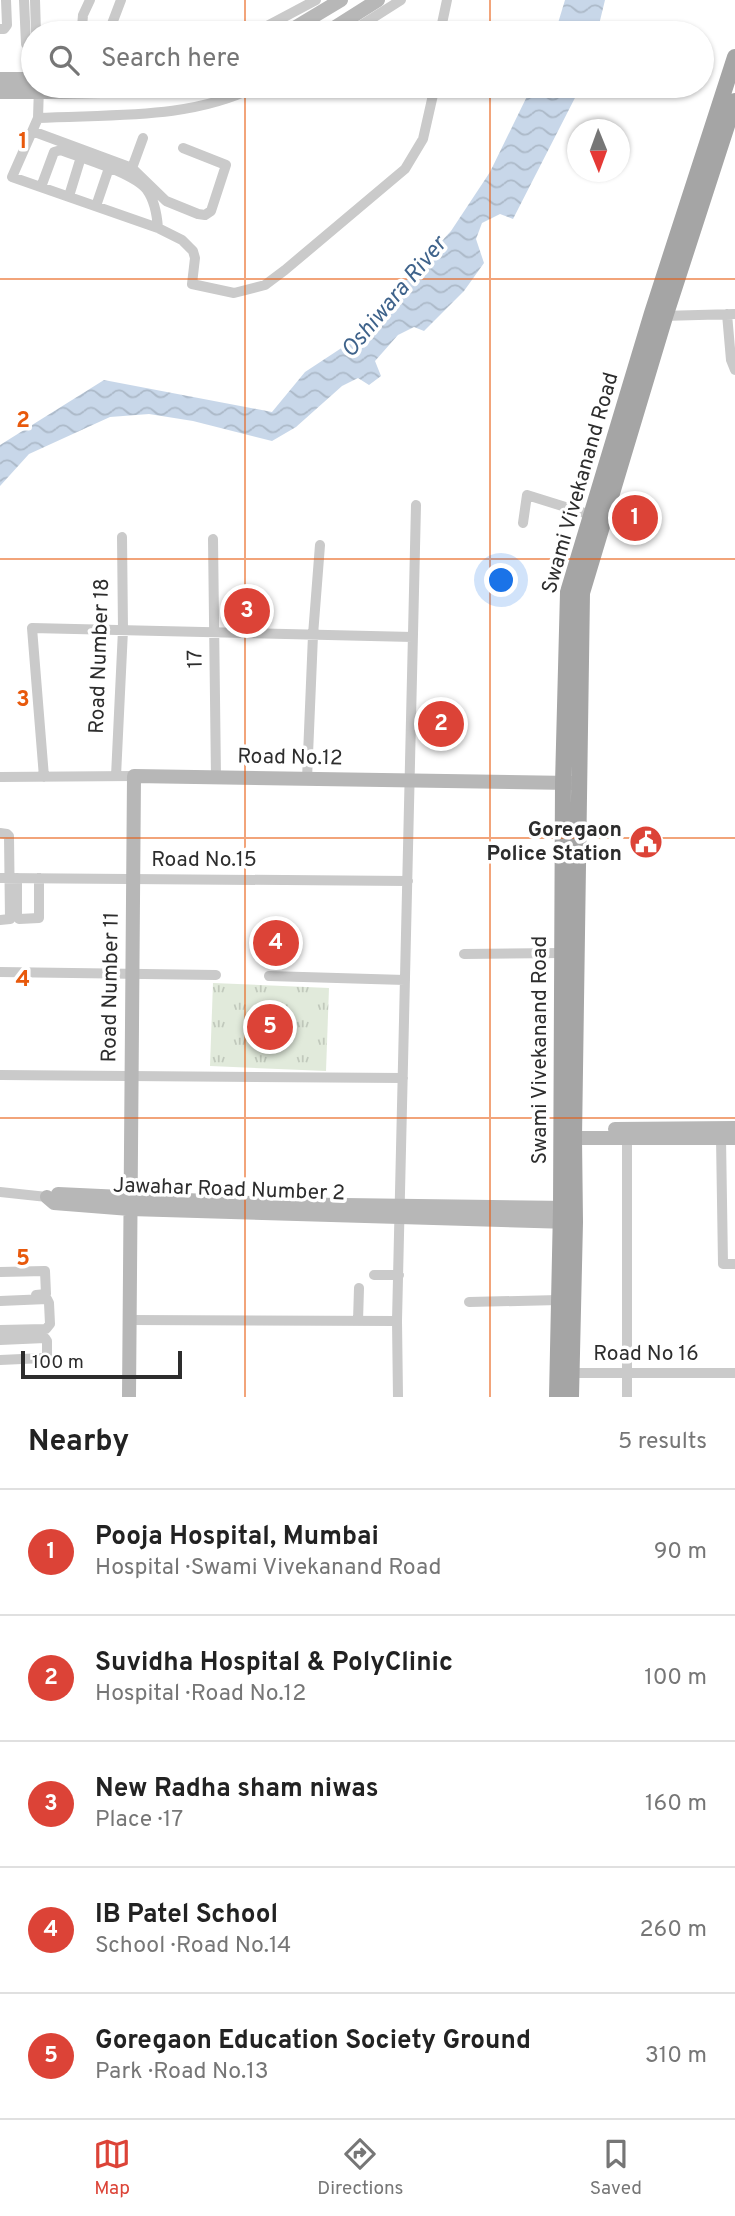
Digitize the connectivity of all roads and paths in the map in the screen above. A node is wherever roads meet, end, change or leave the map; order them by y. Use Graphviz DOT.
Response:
graph roads {
  1 [pos="5,0"];
  2 [pos="24,0"];
  3 [pos="35,0"];
  4 [pos="90,0"];
  5 [pos="121,0"];
  6 [pos="316,0"];
  7 [pos="341,0"];
  8 [pos="378,0"];
  9 [pos="401,0"];
  10 [pos="447,0"];
  11 [pos="25,21"];
  12 [pos="36,21"];
  13 [pos="82,21"];
  14 [pos="113,21"];
  15 [pos="277,21"];
  16 [pos="306,21"];
  17 [pos="345,21"];
  18 [pos="368,21"];
  19 [pos="443,21"];
  20 [pos="0,29"];
  21 [pos="735,57"];
  22 [pos="0,79"];
  23 [pos="21,79"];
  24 [pos="21,90"];
  25 [pos="0,92"];
  26 [pos="41,98"];
  27 [pos="228,98"];
  28 [pos="434,98"];
  29 [pos="735,102"];
  30 [pos="38,118"];
  31 [pos="32,131"];
  32 [pos="143,138"];
  33 [pos="183,148"];
  34 [pos="82,158"];
  35 [pos="109,168"];
  36 [pos="132,168"];
  37 [pos="41,187"];
  38 [pos="69,197"];
  39 [pos="96,206"];
  40 [pos="158,228"];
  41 [pos="731,314"];
  42 [pos="659,315"];
  43 [pos="735,370"];
  44 [pos="416,505"];
  45 [pos="591,516"];
  46 [pos="523,523"];
  47 [pos="122,537"];
  48 [pos="213,539"];
  49 [pos="590,543"];
  50 [pos="320,545"];
  51 [pos="123,630"];
  52 [pos="215,632"];
  53 [pos="313,635"];
  54 [pos="413,637"];
  55 [pos="116,776"];
  56 [pos="134,776"];
  57 [pos="0,777"];
  58 [pos="44,777"];
  59 [pos="216,778"];
  60 [pos="307,779"];
  61 [pos="410,781"];
  62 [pos="571,783"];
  63 [pos="0,833"];
  64 [pos="8,878"];
  65 [pos="133,879"];
  66 [pos="39,881"];
  67 [pos="408,881"];
  68 [pos="0,920"];
  69 [pos="562,953"];
  70 [pos="464,954"];
  71 [pos="0,972"];
  72 [pos="132,974"];
  73 [pos="216,975"];
  74 [pos="269,976"];
  75 [pos="405,980"];
  76 [pos="0,1075"];
  77 [pos="131,1076"];
  78 [pos="403,1079"];
  79 [pos="735,1128"];
  80 [pos="567,1133"];
  81 [pos="628,1138"];
  82 [pos="728,1138"];
  83 [pos="0,1192"];
  84 [pos="47,1197"];
  85 [pos="130,1204"];
  86 [pos="271,1209"];
  87 [pos="400,1211"];
  88 [pos="568,1215"];
  89 [pos="735,1264"];
  90 [pos="0,1272"];
  91 [pos="374,1275"];
  92 [pos="398,1275"];
  93 [pos="359,1288"];
  94 [pos="0,1298"];
  95 [pos="559,1300"];
  96 [pos="469,1302"];
  97 [pos="129,1320"];
  98 [pos="358,1321"];
  99 [pos="397,1321"];
  100 [pos="0,1330"];
  101 [pos="0,1340"];
  102 [pos="0,1346"];
  103 [pos="1,1360"];
  104 [pos="565,1373"];
  105 [pos="628,1373"];
  106 [pos="735,1373"];
  107 [pos="128,1397"];
  108 [pos="398,1397"];
  109 [pos="557,1397"];
  110 [pos="571,1397"];
  111 [pos="627,1397"];
  1 -- 20 [label="street"];
  2 -- 11 [label="street"];
  3 -- 12 [label="street"];
  4 -- 13 [label="street"];
  5 -- 14 [label="street"];
  6 -- 15 [label="street"];
  7 -- 16 [label="street"];
  8 -- 17 [label="street"];
  9 -- 18 [label="street"];
  10 -- 19 [label="street"];
  21 -- 42 [label="main road, Swami Vivekanand Road"];
  22 -- 23 [label="street"];
  24 -- 25 [label="street, bridge"];
  26 -- 30 [label="street"];
  27 -- 30 [label="street"];
  28 -- 40 [label="street"];
  29 -- 42 [label="main road, Swami Vivekanand Road"];
  30 -- 31 [label="street"];
  31 -- 36 [label="street"];
  31 -- 37 [label="street"];
  32 -- 36 [label="street"];
  33 -- 36 [label="street"];
  34 -- 35 [label="street"];
  34 -- 37 [label="street"];
  34 -- 38 [label="street"];
  35 -- 39 [label="street"];
  35 -- 40 [label="street"];
  37 -- 38 [label="street"];
  38 -- 39 [label="street"];
  39 -- 40 [label="street"];
  41 -- 42 [label="street"];
  41 -- 43 [label="street"];
  42 -- 45 [label="main road, Swami Vivekanand Road"];
  42 -- 49 [label="main road, Swami Vivekanand Road"];
  44 -- 54 [label="street"];
  45 -- 46 [label="street"];
  45 -- 49 [label="main road, Swami Vivekanand Road"];
  47 -- 51 [label="street, Road Number 18"];
  48 -- 52 [label="street, 17"];
  49 -- 62 [label="main road, Swami Vivekanand Road"];
  50 -- 53 [label="street"];
  51 -- 52 [label="street"];
  51 -- 55 [label="street, Road Number 18"];
  51 -- 58 [label="street"];
  52 -- 53 [label="street"];
  52 -- 59 [label="street, 17"];
  53 -- 54 [label="street"];
  53 -- 60 [label="street"];
  54 -- 61 [label="street"];
  55 -- 56 [label="street, Road No.12"];
  55 -- 58 [label="street, Road No.12"];
  56 -- 59 [label="street, Road No.12"];
  56 -- 65 [label="street, Road Number 11"];
  57 -- 58 [label="street, Road No.12"];
  59 -- 60 [label="street, Road No.12"];
  60 -- 61 [label="street, Road No.12"];
  61 -- 62 [label="street, Road No.12"];
  61 -- 67 [label="street"];
  62 -- 69 [label="main road, Swami Vivekanand Road"];
  62 -- 80 [label="main road, Swami Vivekanand Road"];
  63 -- 64 [label="street"];
  64 -- 66 [label="street, Road No.15"];
  64 -- 66 [label="street"];
  64 -- 68 [label="street"];
  65 -- 66 [label="street, Road No.15"];
  65 -- 67 [label="street, Road No.15"];
  65 -- 72 [label="street, Road Number 11"];
  67 -- 75 [label="street"];
  69 -- 70 [label="street"];
  69 -- 80 [label="main road, Swami Vivekanand Road"];
  71 -- 72 [label="street"];
  72 -- 73 [label="street"];
  72 -- 77 [label="street, Road Number 11"];
  74 -- 75 [label="street"];
  75 -- 78 [label="street"];
  76 -- 77 [label="street"];
  77 -- 78 [label="street"];
  77 -- 85 [label="street, Road Number 11"];
  78 -- 87 [label="street"];
  79 -- 80 [label="street"];
  80 -- 81 [label="street"];
  80 -- 88 [label="main road, Swami Vivekanand Road"];
  81 -- 82 [label="street"];
  81 -- 105 [label="street"];
  82 -- 89 [label="street"];
  83 -- 84 [label="street"];
  84 -- 85 [label="street, Jawahar Road Number 2"];
  85 -- 86 [label="street, Jawahar Road Number 2"];
  85 -- 86 [label="street, Jawahar Road Number 2"];
  85 -- 97 [label="street, Road Number 11"];
  86 -- 87 [label="street, Jawahar Road Number 2"];
  87 -- 88 [label="street, Jawahar Road Number 2"];
  87 -- 92 [label="street"];
  88 -- 95 [label="main road, Swami Vivekanand Road"];
  88 -- 104 [label="main road, Swami Vivekanand Road"];
  90 -- 94 [label="street"];
  91 -- 92 [label="street"];
  92 -- 99 [label="street"];
  93 -- 98 [label="street"];
  94 -- 100 [label="street"];
  95 -- 96 [label="street"];
  95 -- 104 [label="main road, Swami Vivekanand Road"];
  97 -- 98 [label="street"];
  97 -- 107 [label="street, Road Number 11"];
  98 -- 99 [label="street"];
  99 -- 108 [label="street"];
  101 -- 103 [label="street"];
  102 -- 103 [label="street"];
  104 -- 105 [label="street, Road No 16"];
  104 -- 109 [label="main road, Swami Vivekanand Road"];
  104 -- 110 [label="main road, Swami Vivekanand Road"];
  105 -- 106 [label="street, Road No 16"];
  105 -- 111 [label="street"];
}
